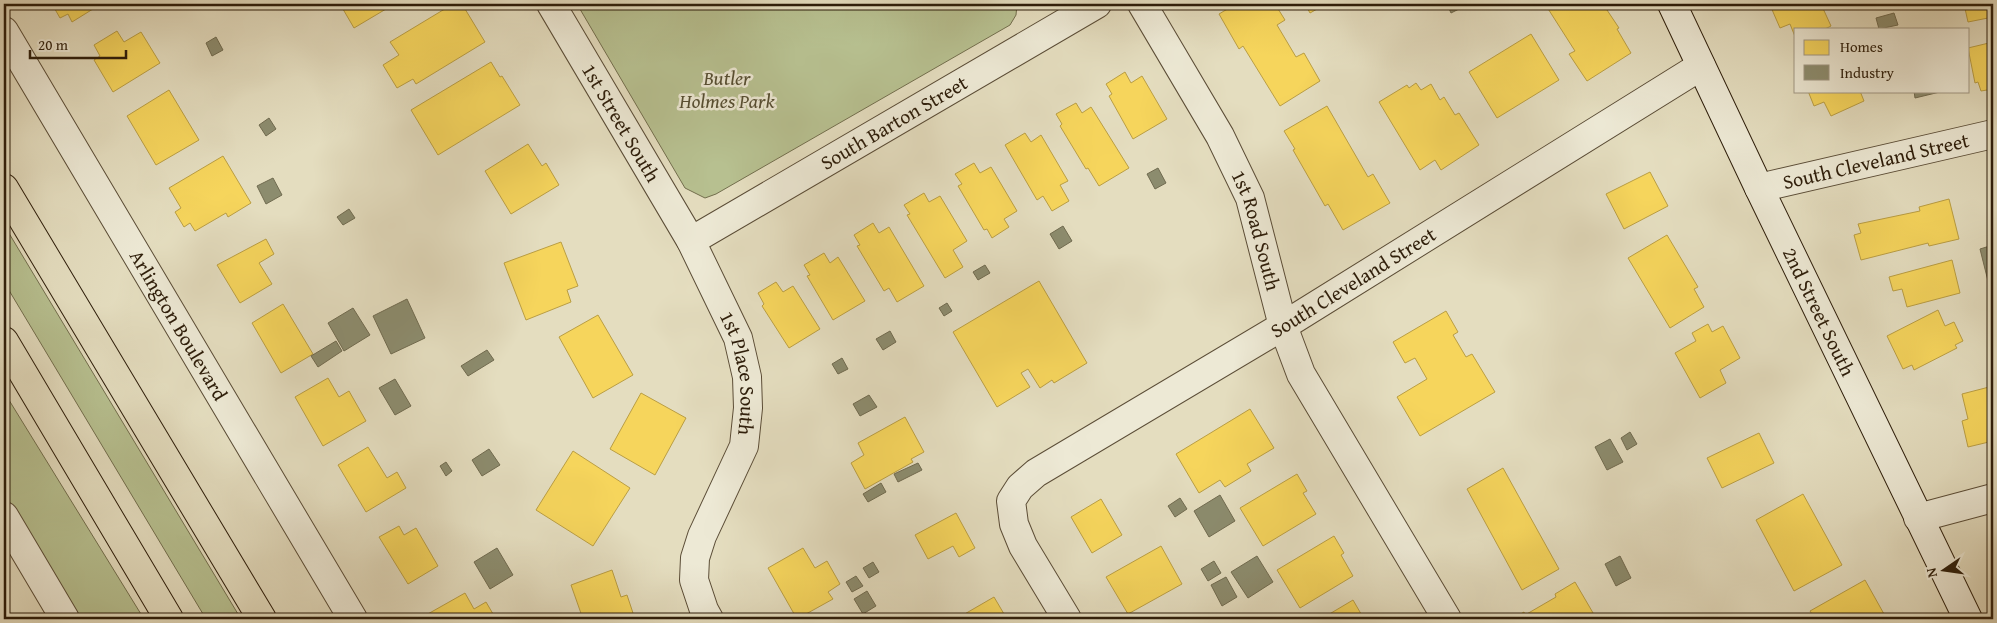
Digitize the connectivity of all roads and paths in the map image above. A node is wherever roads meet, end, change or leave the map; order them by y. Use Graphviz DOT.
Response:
graph roads {
  1 [pos="551,4"];
  2 [pos="1097,4"];
  3 [pos="1142,4"];
  4 [pos="1672,4"];
  5 [pos="1061,13"];
  6 [pos="4,31"];
  7 [pos="1701,66"];
  8 [pos="1993,134"];
  9 [pos="4,188"];
  10 [pos="1759,188"];
  11 [pos="691,241"];
  12 [pos="1283,326"];
  13 [pos="4,341"];
  14 [pos="1993,498"];
  15 [pos="4,516"];
  16 [pos="1918,518"];
  17 [pos="65,619"];
  18 [pos="169,619"];
  19 [pos="262,619"];
  20 [pos="354,619"];
  21 [pos="709,619"];
  22 [pos="1067,619"];
  23 [pos="1447,619"];
  24 [pos="1968,619"];
  1 -- 11 [label="street, 1st Street South"];
  2 -- 5 [label="street, South Barton Street"];
  3 -- 12 [label="street, 1st Road South"];
  4 -- 7 [label="street, 2nd Street South"];
  5 -- 11 [label="street, South Barton Street"];
  6 -- 20 [label="street, Arlington Boulevard"];
  7 -- 10 [label="street, 2nd Street South"];
  7 -- 12 [label="street, South Cleveland Street"];
  8 -- 10 [label="street, South Cleveland Street"];
  9 -- 19 [label="highway"];
  10 -- 16 [label="street, 2nd Street South"];
  11 -- 21 [label="street, 1st Place South"];
  12 -- 22 [label="street, South Cleveland Street"];
  12 -- 23 [label="street, 1st Road South"];
  13 -- 18 [label="highway"];
  14 -- 16 [label="street"];
  15 -- 17 [label="street"];
  16 -- 24 [label="street, 2nd Street South"];
}
